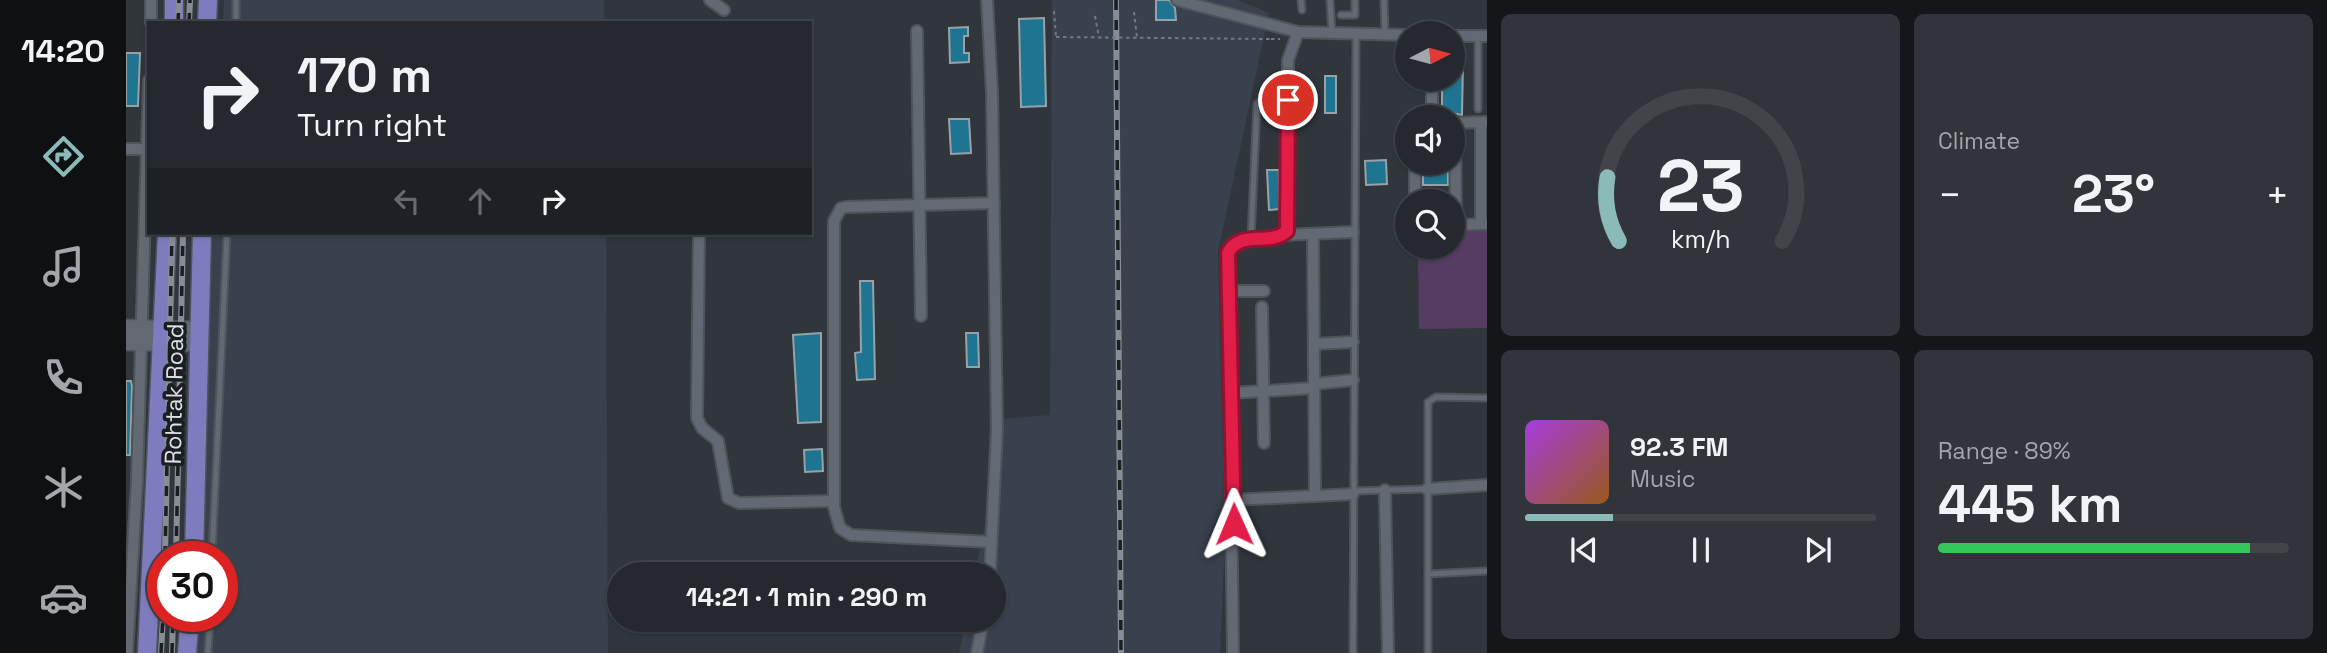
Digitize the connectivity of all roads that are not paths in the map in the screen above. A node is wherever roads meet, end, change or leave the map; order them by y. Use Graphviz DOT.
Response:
graph roads {
  1 [pos="151,0"];
  2 [pos="174,0"];
  3 [pos="208,0"];
  4 [pos="236,0"];
  5 [pos="710,0"];
  6 [pos="987,0"];
  7 [pos="1177,0"];
  8 [pos="1301,0"];
  9 [pos="1330,0"];
  10 [pos="1355,0"];
  11 [pos="1384,0"];
  12 [pos="724,10"];
  13 [pos="1301,10"];
  14 [pos="1341,15"];
  15 [pos="151,21"];
  16 [pos="174,21"];
  17 [pos="207,21"];
  18 [pos="236,21"];
  19 [pos="917,31"];
  20 [pos="1298,32"];
  21 [pos="1332,34"];
  22 [pos="1356,34"];
  23 [pos="1385,34"];
  24 [pos="1395,34"];
  25 [pos="1465,36"];
  26 [pos="1483,36"];
  27 [pos="1478,55"];
  28 [pos="1487,55"];
  29 [pos="1287,75"];
  30 [pos="1432,91"];
  31 [pos="1487,102"];
  32 [pos="1432,105"];
  33 [pos="1484,122"];
  34 [pos="1465,123"];
  35 [pos="126,149"];
  36 [pos="147,149"];
  37 [pos="1484,158"];
  38 [pos="1484,190"];
  39 [pos="994,203"];
  40 [pos="919,205"];
  41 [pos="1484,224"];
  42 [pos="1465,225"];
  43 [pos="1353,232"];
  44 [pos="1313,234"];
  45 [pos="167,235"];
  46 [pos="202,235"];
  47 [pos="227,235"];
  48 [pos="699,235"];
  49 [pos="1283,235"];
  50 [pos="1251,239"];
  51 [pos="1229,291"];
  52 [pos="1264,291"];
  53 [pos="1262,307"];
  54 [pos="921,316"];
  55 [pos="134,335"];
  56 [pos="164,336"];
  57 [pos="200,336"];
  58 [pos="1353,342"];
  59 [pos="1314,344"];
  60 [pos="1353,380"];
  61 [pos="1314,386"];
  62 [pos="1263,392"];
  63 [pos="1231,393"];
  64 [pos="1487,398"];
  65 [pos="1264,443"];
  66 [pos="132,467"];
  67 [pos="1487,485"];
  68 [pos="1427,489"];
  69 [pos="1385,490"];
  70 [pos="1353,492"];
  71 [pos="1315,496"];
  72 [pos="131,498"];
  73 [pos="1233,500"];
  74 [pos="834,501"];
  75 [pos="194,541"];
  76 [pos="213,541"];
  77 [pos="992,542"];
  78 [pos="991,562"];
  79 [pos="1487,571"];
  80 [pos="1428,574"];
  81 [pos="189,632"];
  82 [pos="209,632"];
  83 [pos="981,632"];
  84 [pos="127,653"];
  85 [pos="148,653"];
  86 [pos="187,653"];
  87 [pos="208,653"];
  88 [pos="977,653"];
  89 [pos="1233,653"];
  90 [pos="1353,653"];
  91 [pos="1388,653"];
  92 [pos="1428,653"];
  1 -- 15 [label="street"];
  2 -- 16 [label="main road"];
  3 -- 17 [label="main road"];
  4 -- 18 [label="lane"];
  5 -- 12 [label="street"];
  6 -- 39 [label="street"];
  7 -- 20 [label="street"];
  8 -- 13 [label="lane"];
  9 -- 21 [label="lane"];
  10 -- 14 [label="lane"];
  11 -- 23 [label="lane"];
  19 -- 40 [label="street"];
  20 -- 21 [label="street"];
  20 -- 29 [label="street"];
  21 -- 22 [label="street"];
  22 -- 23 [label="street"];
  22 -- 43 [label="lane"];
  23 -- 24 [label="street"];
  25 -- 26 [label="street"];
  26 -- 27 [label="lane"];
  27 -- 28 [label="lane"];
  27 -- 31 [label="lane"];
  29 -- 49 [label="street"];
  29 -- 50 [label="lane"];
  30 -- 32 [label="street"];
  33 -- 34 [label="street"];
  33 -- 37 [label="street"];
  35 -- 36 [label="street"];
  36 -- 55 [label="street"];
  37 -- 38 [label="street"];
  38 -- 41 [label="street"];
  39 -- 40 [label="street"];
  39 -- 77 [label="street"];
  40 -- 54 [label="street"];
  40 -- 74 [label="street"];
  41 -- 42 [label="street"];
  43 -- 44 [label="street"];
  43 -- 58 [label="lane"];
  44 -- 49 [label="street"];
  44 -- 59 [label="street"];
  45 -- 56 [label="main road, Rohtak Road"];
  46 -- 57 [label="main road, Rohtak Road"];
  47 -- 76 [label="lane"];
  48 -- 74 [label="street"];
  49 -- 50 [label="street"];
  50 -- 51 [label="street"];
  51 -- 52 [label="street"];
  51 -- 63 [label="street"];
  53 -- 62 [label="street"];
  55 -- 56 [label="street"];
  55 -- 66 [label="street"];
  56 -- 57 [label="street"];
  56 -- 85 [label="main road, Rohtak Road"];
  57 -- 75 [label="main road, Rohtak Road"];
  58 -- 59 [label="street"];
  58 -- 60 [label="lane"];
  59 -- 61 [label="street"];
  60 -- 61 [label="street"];
  60 -- 70 [label="lane"];
  61 -- 62 [label="street"];
  61 -- 71 [label="street"];
  62 -- 63 [label="street"];
  62 -- 65 [label="street"];
  63 -- 73 [label="street"];
  64 -- 68 [label="lane"];
  66 -- 72 [label="street"];
  67 -- 68 [label="street"];
  68 -- 69 [label="lane"];
  68 -- 80 [label="lane"];
  69 -- 70 [label="lane"];
  69 -- 91 [label="street"];
  70 -- 71 [label="street"];
  70 -- 90 [label="lane"];
  71 -- 73 [label="street"];
  72 -- 84 [label="street"];
  73 -- 89 [label="street"];
  74 -- 77 [label="street"];
  77 -- 78 [label="street"];
  79 -- 80 [label="lane"];
  80 -- 92 [label="lane"];
  81 -- 86 [label="main road"];
  82 -- 87 [label="lane"];
  83 -- 88 [label="street"];
}
